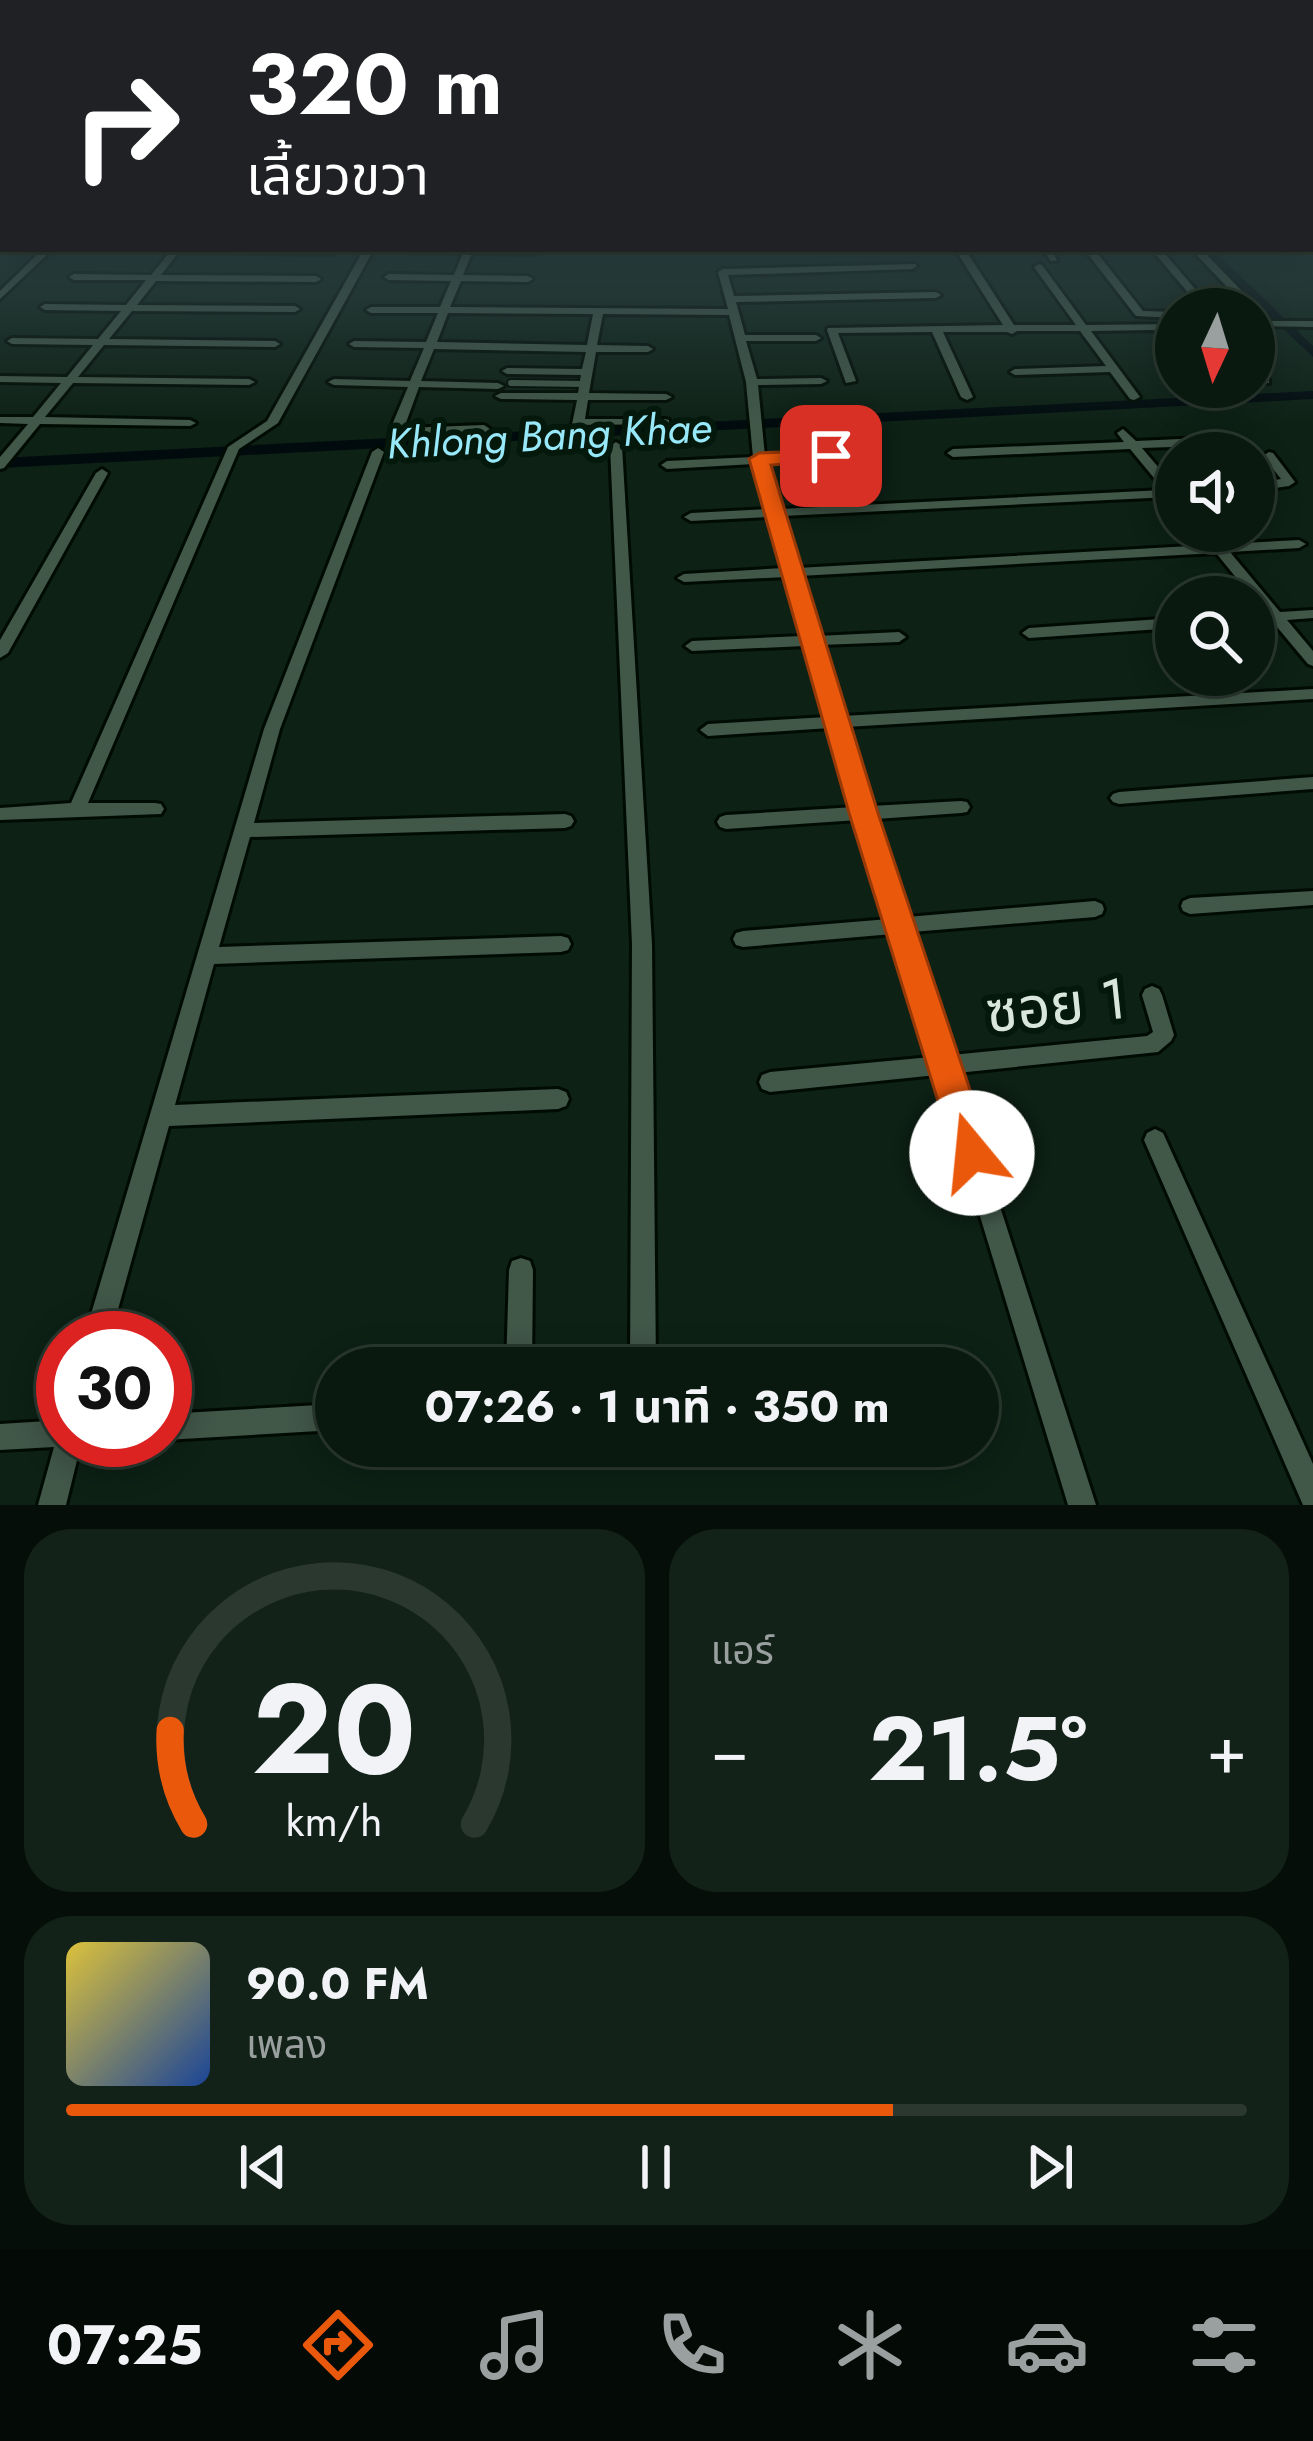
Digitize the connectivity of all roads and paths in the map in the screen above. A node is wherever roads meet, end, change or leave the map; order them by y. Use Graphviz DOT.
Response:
graph roads {
  1 [pos="146,287"];
  2 [pos="348,287"];
  3 [pos="453,287"];
  4 [pos="729,287"];
  5 [pos="984,287"];
  6 [pos="1055,287"];
  7 [pos="1119,287"];
  8 [pos="937,295"];
  9 [pos="734,306"];
  10 [pos="45,307"];
  11 [pos="129,308"];
  12 [pos="295,309"];
  13 [pos="371,310"];
  14 [pos="443,311"];
  15 [pos="598,312"];
  16 [pos="1155,314"];
  17 [pos="1275,324"];
  18 [pos="1313,324"];
  19 [pos="1155,328"];
  20 [pos="1088,330"];
  21 [pos="937,331"];
  22 [pos="1012,331"];
  23 [pos="742,338"];
  24 [pos="815,338"];
  25 [pos="12,341"];
  26 [pos="100,342"];
  27 [pos="275,344"];
  28 [pos="354,344"];
  29 [pos="430,345"];
  30 [pos="592,349"];
  31 [pos="648,349"];
  32 [pos="1112,369"];
  33 [pos="1015,372"];
  34 [pos="0,379"];
  35 [pos="69,380"];
  36 [pos="821,381"];
  37 [pos="850,381"];
  38 [pos="249,382"];
  39 [pos="334,382"];
  40 [pos="752,382"];
  41 [pos="415,383"];
  42 [pos="504,384"];
  43 [pos="586,384"];
  44 [pos="666,397"];
  45 [pos="967,397"];
  46 [pos="1134,397"];
  47 [pos="0,420"];
  48 [pos="35,421"];
  49 [pos="665,422"];
  50 [pos="190,423"];
  51 [pos="484,429"];
  52 [pos="1128,439"];
  53 [pos="1155,440"];
  54 [pos="616,446"];
  55 [pos="378,452"];
  56 [pos="953,453"];
  57 [pos="831,456"];
  58 [pos="759,459"];
  59 [pos="2,462"];
  60 [pos="667,464"];
  61 [pos="1275,464"];
  62 [pos="1155,471"];
  63 [pos="103,473"];
  64 [pos="1275,484"];
  65 [pos="1155,495"];
  66 [pos="773,511"];
  67 [pos="691,517"];
  68 [pos="1299,544"];
  69 [pos="1275,546"];
  70 [pos="1202,552"];
  71 [pos="1223,552"];
  72 [pos="792,572"];
  73 [pos="684,578"];
  74 [pos="1313,614"];
  75 [pos="1276,616"];
  76 [pos="1155,624"];
  77 [pos="1029,633"];
  78 [pos="899,637"];
  79 [pos="811,641"];
  80 [pos="692,646"];
  81 [pos="0,653"];
  82 [pos="1313,661"];
  83 [pos="1313,694"];
  84 [pos="836,723"];
  85 [pos="709,730"];
  86 [pos="1313,783"];
  87 [pos="1119,798"];
  88 [pos="961,807"];
  89 [pos="155,808"];
  90 [pos="77,809"];
  91 [pos="863,813"];
  92 [pos="0,814"];
  93 [pos="565,820"];
  94 [pos="725,822"];
  95 [pos="244,830"];
  96 [pos="1313,898"];
  97 [pos="1190,906"];
  98 [pos="1095,909"];
  99 [pos="899,926"];
  100 [pos="743,938"];
  101 [pos="561,944"];
  102 [pos="206,956"];
  103 [pos="1152,995"];
  104 [pos="945,1065"];
  105 [pos="770,1082"];
  106 [pos="558,1099"];
  107 [pos="159,1116"];
  108 [pos="1155,1140"];
  109 [pos="521,1270"];
  110 [pos="104,1311"];
  111 [pos="519,1347"];
  112 [pos="643,1347"];
  113 [pos="315,1418"];
  114 [pos="192,1425"];
  115 [pos="0,1437"];
  116 [pos="36,1437"];
  117 [pos="60,1467"];
  118 [pos="1313,1496"];
  119 [pos="52,1505"];
  120 [pos="1082,1505"];
  1 -- 11 [label="street"];
  2 -- 90 [label="street"];
  3 -- 14 [label="street"];
  4 -- 9 [label="street"];
  5 -- 22 [label="street"];
  6 -- 20 [label="street"];
  7 -- 16 [label="street"];
  8 -- 9 [label="street"];
  9 -- 15 [label="street"];
  9 -- 23 [label="street"];
  10 -- 11 [label="street"];
  11 -- 12 [label="street"];
  11 -- 26 [label="street"];
  13 -- 14 [label="street"];
  14 -- 15 [label="street"];
  14 -- 29 [label="street"];
  15 -- 30 [label="street"];
  17 -- 18 [label="street"];
  19 -- 20 [label="street"];
  20 -- 22 [label="street"];
  20 -- 32 [label="street"];
  21 -- 22 [label="street"];
  21 -- 37 [label="street"];
  21 -- 45 [label="street"];
  23 -- 24 [label="street"];
  23 -- 40 [label="street"];
  25 -- 26 [label="street"];
  26 -- 27 [label="street"];
  26 -- 35 [label="street"];
  28 -- 29 [label="street"];
  29 -- 30 [label="street"];
  29 -- 41 [label="street"];
  30 -- 31 [label="street"];
  30 -- 43 [label="street"];
  32 -- 33 [label="street"];
  32 -- 46 [label="street"];
  34 -- 35 [label="street"];
  35 -- 38 [label="street"];
  35 -- 48 [label="street"];
  36 -- 40 [label="street"];
  39 -- 41 [label="street"];
  40 -- 58 [label="street"];
  41 -- 42 [label="street"];
  41 -- 51 [label="street"];
  42 -- 43 [label="street"];
  42 -- 43 [label="street"];
  43 -- 44 [label="street"];
  43 -- 49 [label="street"];
  47 -- 48 [label="street"];
  48 -- 50 [label="street"];
  48 -- 59 [label="street"];
  52 -- 53 [label="street"];
  52 -- 56 [label="street"];
  52 -- 62 [label="street"];
  54 -- 112 [label="street"];
  55 -- 95 [label="street"];
  57 -- 58 [label="street"];
  58 -- 60 [label="street"];
  58 -- 66 [label="street"];
  61 -- 64 [label="street"];
  63 -- 81 [label="street"];
  65 -- 66 [label="street"];
  66 -- 67 [label="street"];
  66 -- 72 [label="street"];
  68 -- 69 [label="street"];
  70 -- 72 [label="street"];
  71 -- 75 [label="street"];
  72 -- 73 [label="street"];
  72 -- 79 [label="street"];
  74 -- 75 [label="street"];
  75 -- 82 [label="street"];
  76 -- 77 [label="street"];
  78 -- 79 [label="street"];
  79 -- 80 [label="street"];
  79 -- 84 [label="street"];
  83 -- 84 [label="street"];
  84 -- 85 [label="street"];
  84 -- 91 [label="street"];
  86 -- 87 [label="street"];
  88 -- 91 [label="street"];
  89 -- 90 [label="street"];
  90 -- 92 [label="street"];
  91 -- 94 [label="street"];
  91 -- 99 [label="street"];
  93 -- 95 [label="street"];
  95 -- 102 [label="street"];
  96 -- 97 [label="street"];
  98 -- 99 [label="street"];
  99 -- 100 [label="street"];
  99 -- 104 [label="street"];
  101 -- 102 [label="street"];
  102 -- 107 [label="street"];
  103 -- 104 [label="street, ซอย 1"];
  104 -- 105 [label="street, ซอย 1"];
  104 -- 120 [label="street"];
  106 -- 107 [label="street"];
  107 -- 110 [label="street"];
  108 -- 118 [label="street"];
  109 -- 111 [label="street"];
  113 -- 114 [label="street"];
  115 -- 116 [label="street"];
  117 -- 119 [label="street"];
}
